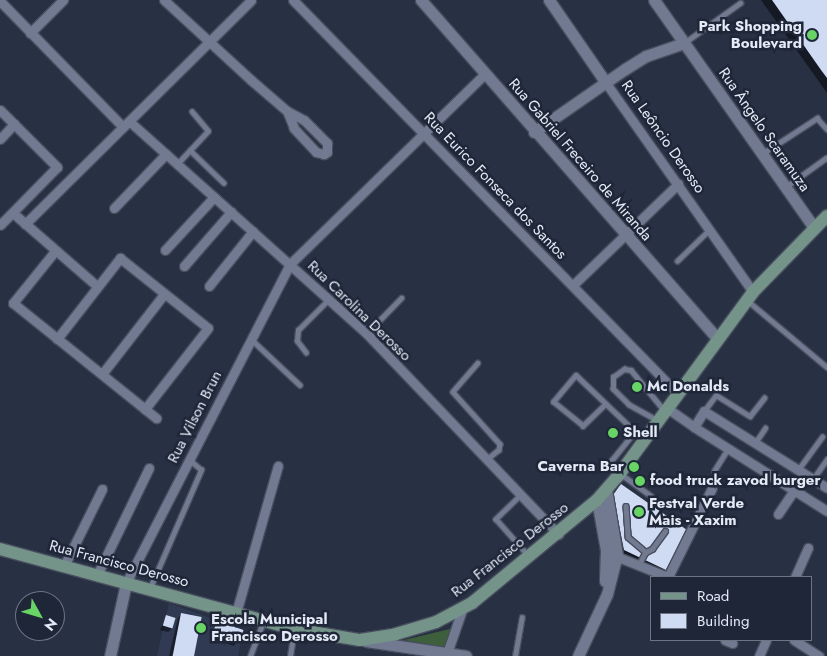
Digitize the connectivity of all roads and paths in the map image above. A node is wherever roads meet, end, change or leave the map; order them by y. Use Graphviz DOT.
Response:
graph roads {
  1 [pos="63,0"];
  2 [pos="164,0"];
  3 [pos="251,0"];
  4 [pos="292,0"];
  5 [pos="421,0"];
  6 [pos="548,0"];
  7 [pos="654,0"];
  8 [pos="1,4"];
  9 [pos="740,4"];
  10 [pos="30,32"];
  11 [pos="207,43"];
  12 [pos="684,43"];
  13 [pos="485,74"];
  14 [pos="606,82"];
  15 [pos="0,110"];
  16 [pos="287,111"];
  17 [pos="192,112"];
  18 [pos="14,124"];
  19 [pos="126,124"];
  20 [pos="827,129"];
  21 [pos="534,132"];
  22 [pos="425,133"];
  23 [pos="0,139"];
  24 [pos="190,150"];
  25 [pos="166,154"];
  26 [pos="762,154"];
  27 [pos="826,158"];
  28 [pos="177,164"];
  29 [pos="57,167"];
  30 [pos="70,178"];
  31 [pos="224,183"];
  32 [pos="678,184"];
  33 [pos="785,187"];
  34 [pos="33,192"];
  35 [pos="214,197"];
  36 [pos="45,203"];
  37 [pos="114,208"];
  38 [pos="231,212"];
  39 [pos="13,213"];
  40 [pos="827,216"];
  41 [pos="25,224"];
  42 [pos="0,225"];
  43 [pos="821,227"];
  44 [pos="710,229"];
  45 [pos="253,231"];
  46 [pos="625,234"];
  47 [pos="165,250"];
  48 [pos="55,252"];
  49 [pos="677,261"];
  50 [pos="290,264"];
  51 [pos="184,266"];
  52 [pos="573,285"];
  53 [pos="97,286"];
  54 [pos="209,286"];
  55 [pos="164,294"];
  56 [pos="750,296"];
  57 [pos="401,298"];
  58 [pos="329,299"];
  59 [pos="367,334"];
  60 [pos="250,338"];
  61 [pos="717,338"];
  62 [pos="57,339"];
  63 [pos="306,353"];
  64 [pos="478,363"];
  65 [pos="827,367"];
  66 [pos="102,374"];
  67 [pos="300,385"];
  68 [pos="677,393"];
  69 [pos="764,398"];
  70 [pos="606,404"];
  71 [pos="145,409"];
  72 [pos="704,412"];
  73 [pos="663,413"];
  74 [pos="156,418"];
  75 [pos="694,426"];
  76 [pos="765,428"];
  77 [pos="639,435"];
  78 [pos="822,437"];
  79 [pos="755,443"];
  80 [pos="728,450"];
  81 [pos="488,459"];
  82 [pos="827,459"];
  83 [pos="188,460"];
  84 [pos="278,466"];
  85 [pos="149,468"];
  86 [pos="798,470"];
  87 [pos="714,471"];
  88 [pos="619,475"];
  89 [pos="813,479"];
  90 [pos="712,488"];
  91 [pos="827,488"];
  92 [pos="102,489"];
  93 [pos="606,489"];
  94 [pos="794,490"];
  95 [pos="521,495"];
  96 [pos="651,496"];
  97 [pos="597,500"];
  98 [pos="626,506"];
  99 [pos="827,511"];
  100 [pos="778,514"];
  101 [pos="664,531"];
  102 [pos="558,534"];
  103 [pos="808,548"];
  104 [pos="0,549"];
  105 [pos="646,552"];
  106 [pos="612,555"];
  107 [pos="530,557"];
  108 [pos="639,565"];
  109 [pos="64,566"];
  110 [pos="97,575"];
  111 [pos="666,576"];
  112 [pos="668,576"];
  113 [pos="795,576"];
  114 [pos="126,583"];
  115 [pos="150,590"];
  116 [pos="462,610"];
  117 [pos="236,613"];
  118 [pos="522,618"];
  119 [pos="263,620"];
  120 [pos="294,629"];
  121 [pos="360,640"];
  122 [pos="766,641"];
  123 [pos="796,641"];
  124 [pos="446,655"];
  125 [pos="110,656"];
  126 [pos="250,656"];
  127 [pos="290,656"];
  128 [pos="466,656"];
  129 [pos="515,656"];
  130 [pos="578,656"];
  131 [pos="759,656"];
  132 [pos="819,656"];
  1 -- 10 [label="street"];
  2 -- 11 [label="street"];
  3 -- 11 [label="street"];
  4 -- 22 [label="street, Rua Eurico Fonseca dos Santos"];
  5 -- 13 [label="street, Rua Gabriel Freceiro de Miranda"];
  6 -- 14 [label="street, Rua Leôncio Derosso"];
  7 -- 12 [label="street, Rua Ângelo Scaramuza"];
  8 -- 10 [label="street, Rua Carolina Derosso"];
  9 -- 12 [label="lane"];
  10 -- 19 [label="street, Rua Carolina Derosso"];
  11 -- 16 [label="street"];
  11 -- 19 [label="street"];
  12 -- 14 [label="street"];
  12 -- 26 [label="street, Rua Ângelo Scaramuza"];
  13 -- 21 [label="street, Rua Gabriel Freceiro de Miranda"];
  13 -- 22 [label="street, Rua Vilson Brun"];
  14 -- 21 [label="street"];
  14 -- 32 [label="street, Rua Leôncio Derosso"];
  15 -- 18 [label="street"];
  16 -- 16 [label="street"];
  17 -- 24 [label="lane"];
  18 -- 23 [label="street"];
  18 -- 29 [label="street"];
  19 -- 25 [label="street, Rua Carolina Derosso"];
  19 -- 30 [label="street"];
  20 -- 26 [label="lane"];
  21 -- 46 [label="street, Rua Gabriel Freceiro de Miranda"];
  22 -- 50 [label="street, Rua Vilson Brun"];
  22 -- 52 [label="street, Rua Eurico Fonseca dos Santos"];
  24 -- 28 [label="lane"];
  24 -- 31 [label="lane"];
  25 -- 28 [label="street, Rua Carolina Derosso"];
  25 -- 37 [label="street"];
  26 -- 33 [label="street, Rua Ângelo Scaramuza"];
  27 -- 33 [label="lane"];
  28 -- 35 [label="street, Rua Carolina Derosso"];
  29 -- 30 [label="street"];
  29 -- 34 [label="street"];
  30 -- 36 [label="street"];
  32 -- 44 [label="street, Rua Leôncio Derosso"];
  32 -- 46 [label="street"];
  33 -- 43 [label="street, Rua Ângelo Scaramuza"];
  34 -- 36 [label="street"];
  34 -- 39 [label="street"];
  35 -- 38 [label="street, Rua Carolina Derosso"];
  35 -- 47 [label="street"];
  36 -- 41 [label="street"];
  38 -- 45 [label="street, Rua Carolina Derosso"];
  38 -- 51 [label="street"];
  39 -- 41 [label="street"];
  39 -- 42 [label="street"];
  40 -- 43 [label="main road, Rua Francisco Derosso"];
  41 -- 48 [label="street"];
  43 -- 56 [label="main road, Rua Francisco Derosso"];
  44 -- 49 [label="lane"];
  44 -- 56 [label="street, Rua Leôncio Derosso"];
  45 -- 50 [label="street, Rua Carolina Derosso"];
  45 -- 54 [label="street"];
  46 -- 52 [label="street"];
  46 -- 61 [label="street, Rua Gabriel Freceiro de Miranda"];
  48 -- 53 [label="street"];
  48 -- 62 [label="street"];
  50 -- 58 [label="street, Rua Carolina Derosso"];
  50 -- 60 [label="street, Rua Vilson Brun"];
  52 -- 68 [label="street, Rua Eurico Fonseca dos Santos"];
  53 -- 55 [label="street"];
  53 -- 62 [label="street"];
  55 -- 66 [label="street"];
  55 -- 71 [label="street"];
  56 -- 61 [label="main road, Rua Francisco Derosso"];
  56 -- 65 [label="lane"];
  57 -- 59 [label="lane"];
  58 -- 59 [label="street, Rua Carolina Derosso"];
  58 -- 63 [label="lane"];
  59 -- 81 [label="street, Rua Carolina Derosso"];
  60 -- 67 [label="lane"];
  60 -- 83 [label="street, Rua Vilson Brun"];
  61 -- 68 [label="main road, Rua Francisco Derosso"];
  62 -- 66 [label="street"];
  64 -- 81 [label="lane"];
  66 -- 71 [label="street"];
  68 -- 73 [label="main road, Rua Francisco Derosso"];
  69 -- 72 [label="lane"];
  70 -- 70 [label="lane"];
  70 -- 77 [label="lane"];
  71 -- 74 [label="street"];
  72 -- 75 [label="street"];
  72 -- 79 [label="street"];
  73 -- 73 [label="lane"];
  73 -- 75 [label="street"];
  73 -- 77 [label="main road, Rua Francisco Derosso"];
  75 -- 80 [label="street"];
  76 -- 79 [label="lane"];
  77 -- 88 [label="main road, Rua Francisco Derosso"];
  78 -- 86 [label="lane"];
  79 -- 86 [label="street"];
  80 -- 87 [label="lane"];
  80 -- 94 [label="street"];
  81 -- 95 [label="street, Rua Carolina Derosso"];
  82 -- 89 [label="lane"];
  83 -- 114 [label="street, Rua Vilson Brun"];
  83 -- 115 [label="lane"];
  84 -- 117 [label="street"];
  85 -- 110 [label="street"];
  86 -- 89 [label="street"];
  88 -- 93 [label="main road, Rua Francisco Derosso"];
  88 -- 96 [label="lane"];
  89 -- 91 [label="street"];
  90 -- 112 [label="street"];
  92 -- 109 [label="street"];
  93 -- 97 [label="main road, Rua Francisco Derosso"];
  93 -- 106 [label="street"];
  94 -- 99 [label="street"];
  94 -- 100 [label="street"];
  95 -- 102 [label="street, Rua Carolina Derosso"];
  95 -- 107 [label="lane"];
  97 -- 102 [label="main road, Rua Francisco Derosso"];
  97 -- 106 [label="street"];
  98 -- 105 [label="lane"];
  101 -- 105 [label="lane"];
  102 -- 107 [label="main road, Rua Francisco Derosso"];
  103 -- 113 [label="street"];
  104 -- 109 [label="main road, Rua Francisco Derosso"];
  105 -- 108 [label="lane"];
  106 -- 108 [label="street"];
  106 -- 130 [label="street"];
  107 -- 116 [label="main road, Rua Francisco Derosso"];
  108 -- 111 [label="street"];
  109 -- 110 [label="main road, Rua Francisco Derosso"];
  110 -- 114 [label="main road, Rua Francisco Derosso"];
  114 -- 115 [label="main road, Rua Francisco Derosso"];
  114 -- 125 [label="street"];
  115 -- 117 [label="main road, Rua Francisco Derosso"];
  116 -- 121 [label="main road, Rua Francisco Derosso"];
  116 -- 124 [label="street"];
  117 -- 119 [label="main road, Rua Francisco Derosso"];
  118 -- 129 [label="lane"];
  119 -- 120 [label="main road, Rua Francisco Derosso"];
  119 -- 126 [label="lane"];
  120 -- 121 [label="main road, Rua Francisco Derosso"];
  120 -- 127 [label="lane"];
  121 -- 124 [label="street"];
  122 -- 131 [label="street"];
  123 -- 132 [label="street"];
  124 -- 128 [label="street"];
}
